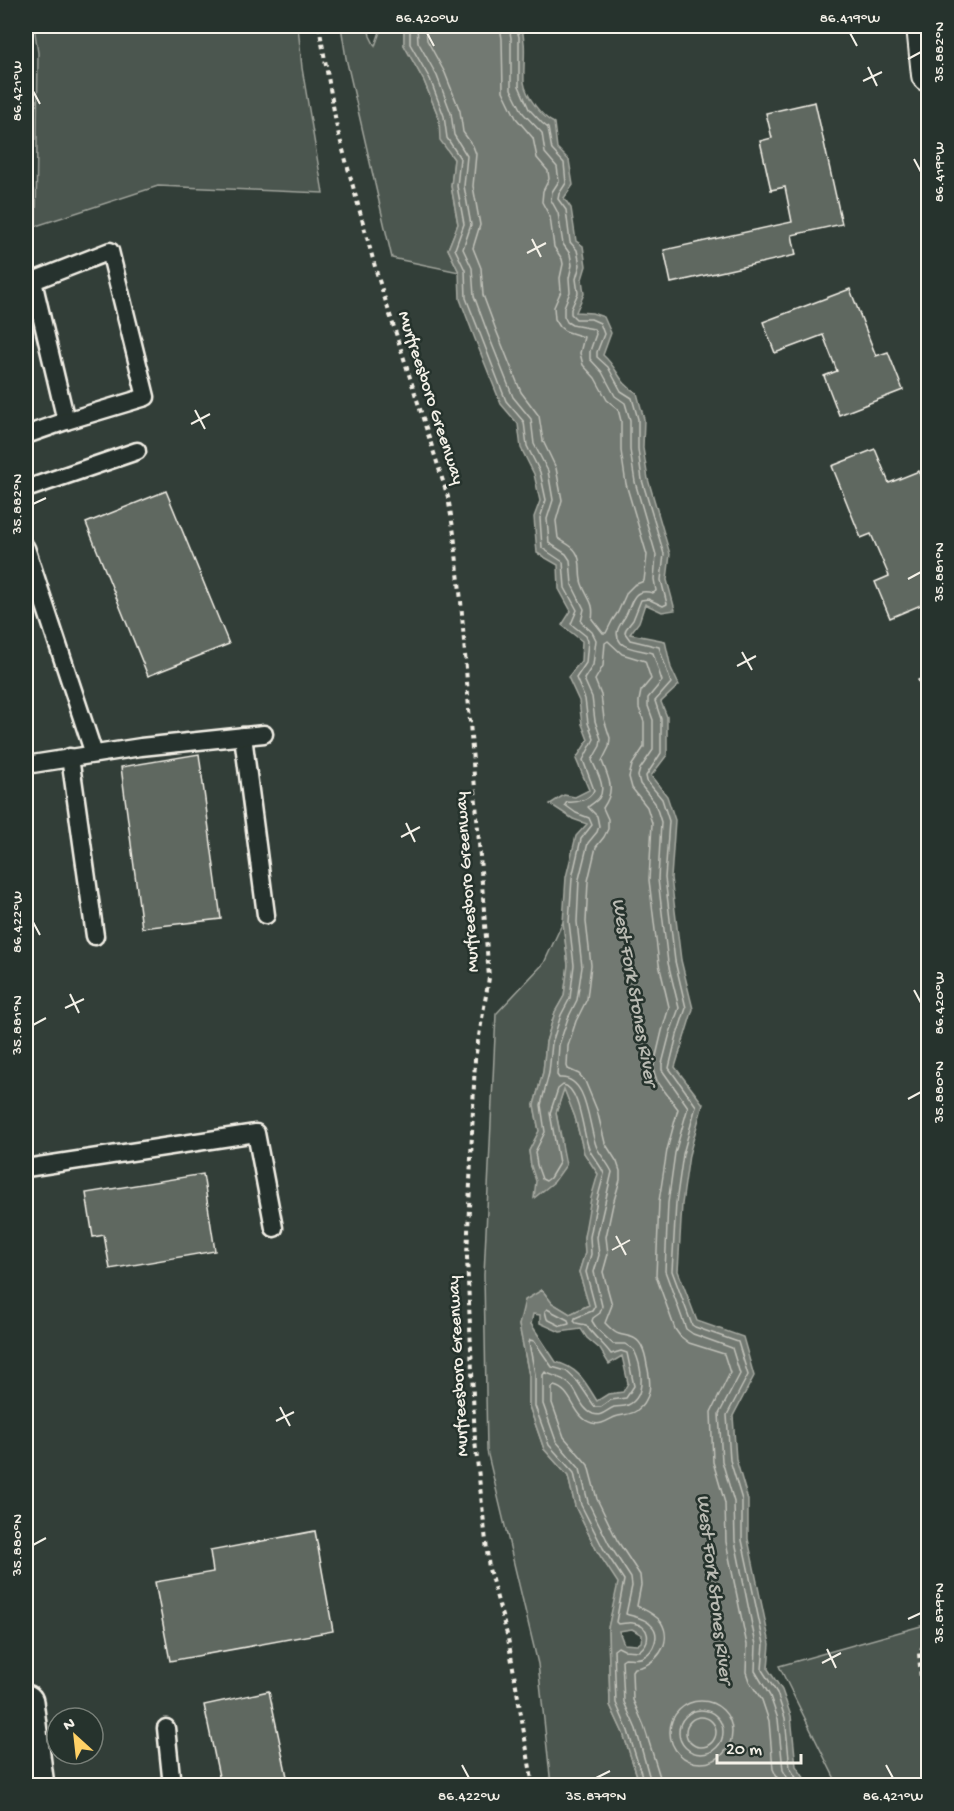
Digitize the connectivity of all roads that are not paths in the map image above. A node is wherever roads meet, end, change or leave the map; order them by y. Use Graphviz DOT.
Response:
graph roads {
  1 [pos="922,26"];
  2 [pos="928,75"];
  3 [pos="29,283"];
  4 [pos="66,421"];
  5 [pos="26,435"];
  6 [pos="137,451"];
  7 [pos="26,489"];
  8 [pos="26,548"];
  9 [pos="264,734"];
  10 [pos="243,736"];
  11 [pos="94,754"];
  12 [pos="70,758"];
  13 [pos="26,765"];
  14 [pos="266,915"];
  15 [pos="95,936"];
  16 [pos="26,1168"];
  17 [pos="274,1228"];
  18 [pos="26,1702"];
  19 [pos="166,1728"];
  20 [pos="37,1785"];
  21 [pos="172,1785"];
  1 -- 2 [label="street"];
  3 -- 4 [label="lane"];
  3 -- 4 [label="lane"];
  4 -- 5 [label="lane"];
  6 -- 7 [label="lane"];
  8 -- 11 [label="lane"];
  9 -- 10 [label="lane"];
  10 -- 11 [label="lane"];
  10 -- 14 [label="lane"];
  11 -- 12 [label="lane"];
  12 -- 13 [label="lane"];
  12 -- 15 [label="lane"];
  16 -- 17 [label="lane"];
  18 -- 20 [label="main road"];
  19 -- 21 [label="lane"];
}
